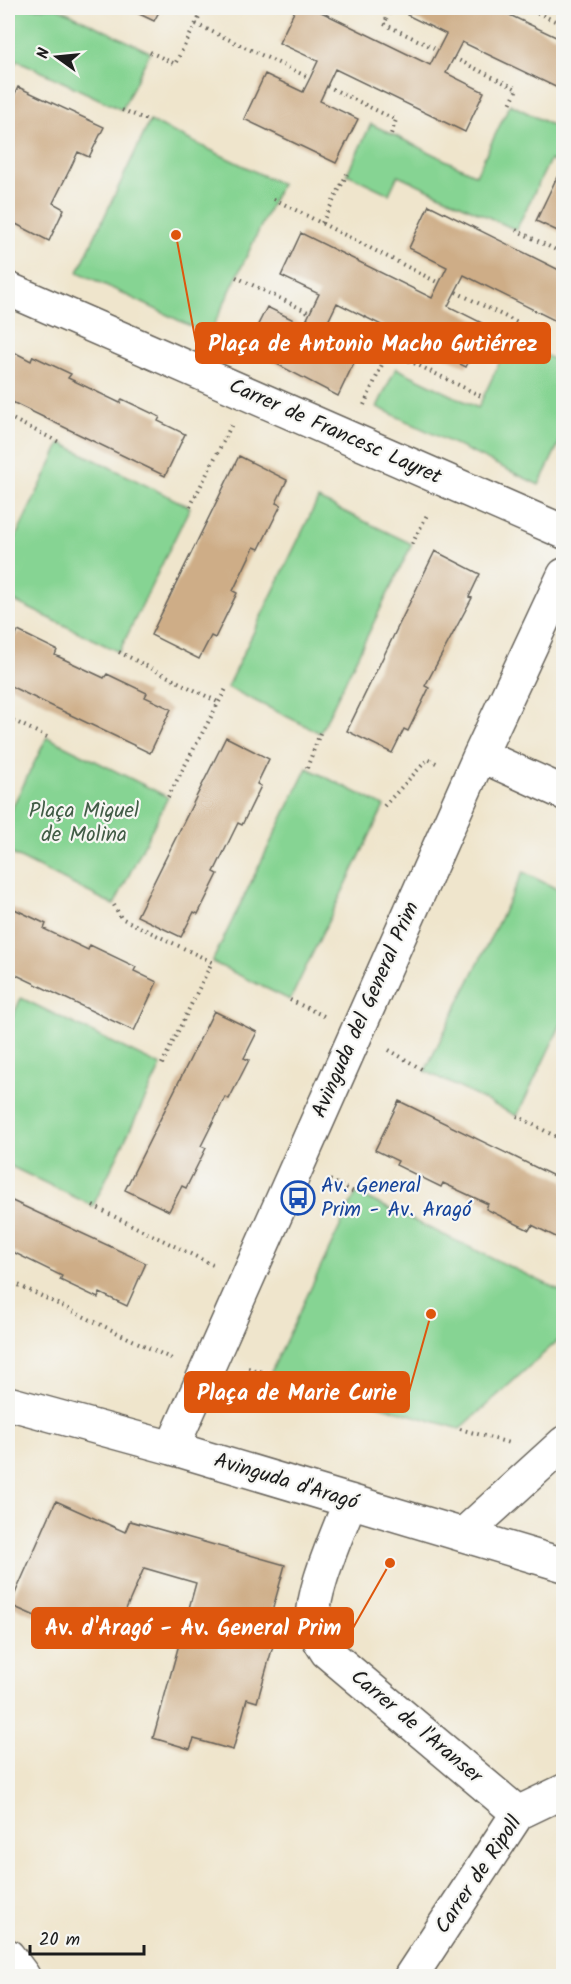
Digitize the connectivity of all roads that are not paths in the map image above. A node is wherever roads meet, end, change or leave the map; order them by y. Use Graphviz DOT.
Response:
graph roads {
  1 [pos="8,289"];
  2 [pos="564,532"];
  3 [pos="564,575"];
  4 [pos="475,766"];
  5 [pos="564,793"];
  6 [pos="8,1403"];
  7 [pos="172,1448"];
  8 [pos="557,1450"];
  9 [pos="350,1501"];
  10 [pos="463,1536"];
  11 [pos="564,1565"];
  12 [pos="564,1791"];
  13 [pos="518,1813"];
  14 [pos="8,1956"];
  15 [pos="22,1977"];
  16 [pos="411,1977"];
  1 -- 2 [label="street, Carrer de Francesc Layret"];
  3 -- 4 [label="street, Avinguda del General Prim"];
  4 -- 5 [label="street"];
  4 -- 7 [label="street, Avinguda del General Prim"];
  6 -- 7 [label="street, Avinguda d'Aragó"];
  7 -- 9 [label="street, Avinguda d'Aragó"];
  8 -- 10 [label="street"];
  9 -- 10 [label="street, Avinguda d'Aragó"];
  9 -- 13 [label="street, Carrer de l'Aranser"];
  10 -- 11 [label="street, Avinguda d'Aragó"];
  12 -- 13 [label="street, Carrer de Ripoll"];
  13 -- 16 [label="street, Carrer de Ripoll"];
  14 -- 15 [label="street"];
}
